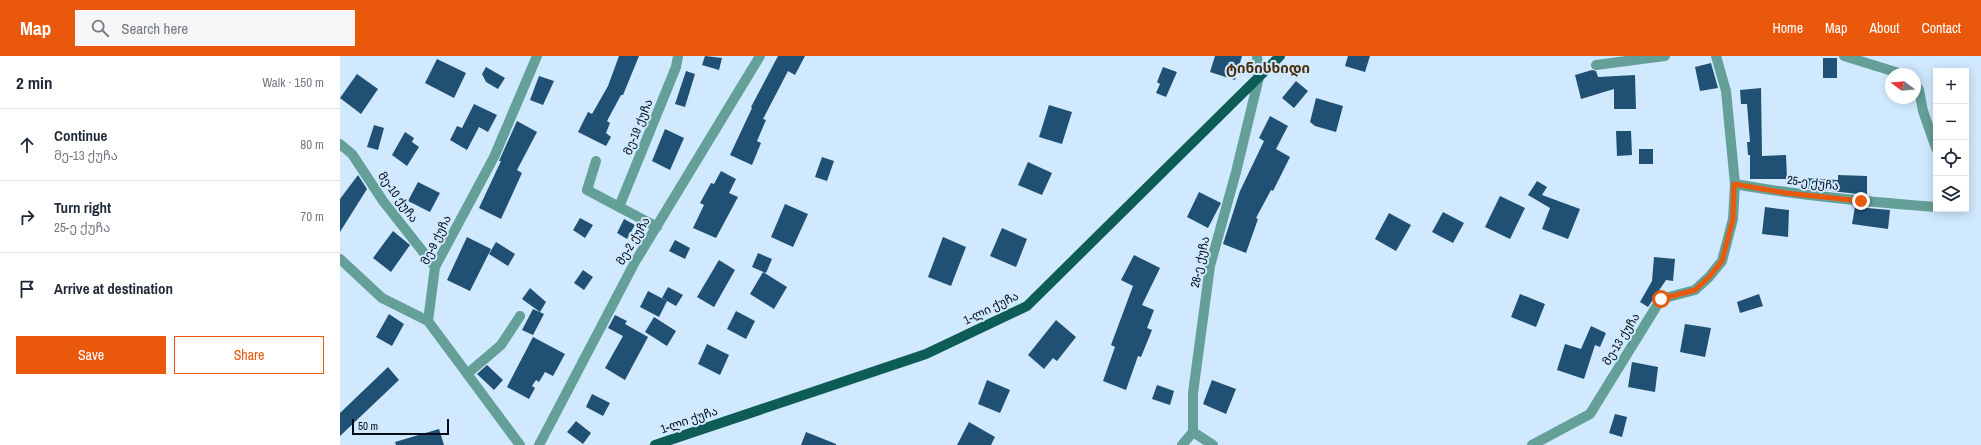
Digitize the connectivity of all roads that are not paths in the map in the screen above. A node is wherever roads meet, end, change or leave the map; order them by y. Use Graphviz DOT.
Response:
graph roads {
  1 [pos="537,56"];
  2 [pos="678,56"];
  3 [pos="760,56"];
  4 [pos="1257,56"];
  5 [pos="1280,56"];
  6 [pos="1665,56"];
  7 [pos="1716,56"];
  8 [pos="1844,56"];
  9 [pos="1596,65"];
  10 [pos="1885,69"];
  11 [pos="1259,77"];
  12 [pos="1921,100"];
  13 [pos="1933,140"];
  14 [pos="340,144"];
  15 [pos="596,161"];
  16 [pos="1734,184"];
  17 [pos="619,207"];
  18 [pos="1933,207"];
  19 [pos="657,227"];
  20 [pos="340,259"];
  21 [pos="435,267"];
  22 [pos="520,316"];
  23 [pos="428,321"];
  24 [pos="466,374"];
  25 [pos="1193,432"];
  26 [pos="520,445"];
  27 [pos="538,445"];
  28 [pos="655,445"];
  29 [pos="1182,445"];
  30 [pos="1213,445"];
  31 [pos="1532,445"];
  1 -- 21 [label="street, მე-9 ქუჩა"];
  2 -- 17 [label="street, მე-19 ქუჩა"];
  3 -- 19 [label="street, მე-2 ქუჩა"];
  4 -- 11 [label="street, 28-ე ქუჩა"];
  5 -- 11 [label="main road, 1-ლი ქუჩა"];
  6 -- 9 [label="street"];
  7 -- 16 [label="street, მე-13 ქუჩა"];
  8 -- 10 [label="street"];
  11 -- 25 [label="street, 28-ე ქუჩა"];
  11 -- 28 [label="main road, 1-ლი ქუჩა"];
  12 -- 13 [label="street"];
  14 -- 21 [label="street, მე-10 ქუჩა"];
  15 -- 17 [label="street"];
  16 -- 18 [label="street, 25-ე ქუჩა"];
  16 -- 31 [label="street, მე-13 ქუჩა"];
  17 -- 19 [label="street"];
  19 -- 27 [label="street, მე-2 ქუჩა"];
  20 -- 23 [label="street"];
  21 -- 23 [label="street, მე-9 ქუჩა"];
  22 -- 24 [label="street"];
  23 -- 24 [label="street"];
  24 -- 26 [label="street"];
  25 -- 29 [label="street"];
  25 -- 30 [label="street"];
}
